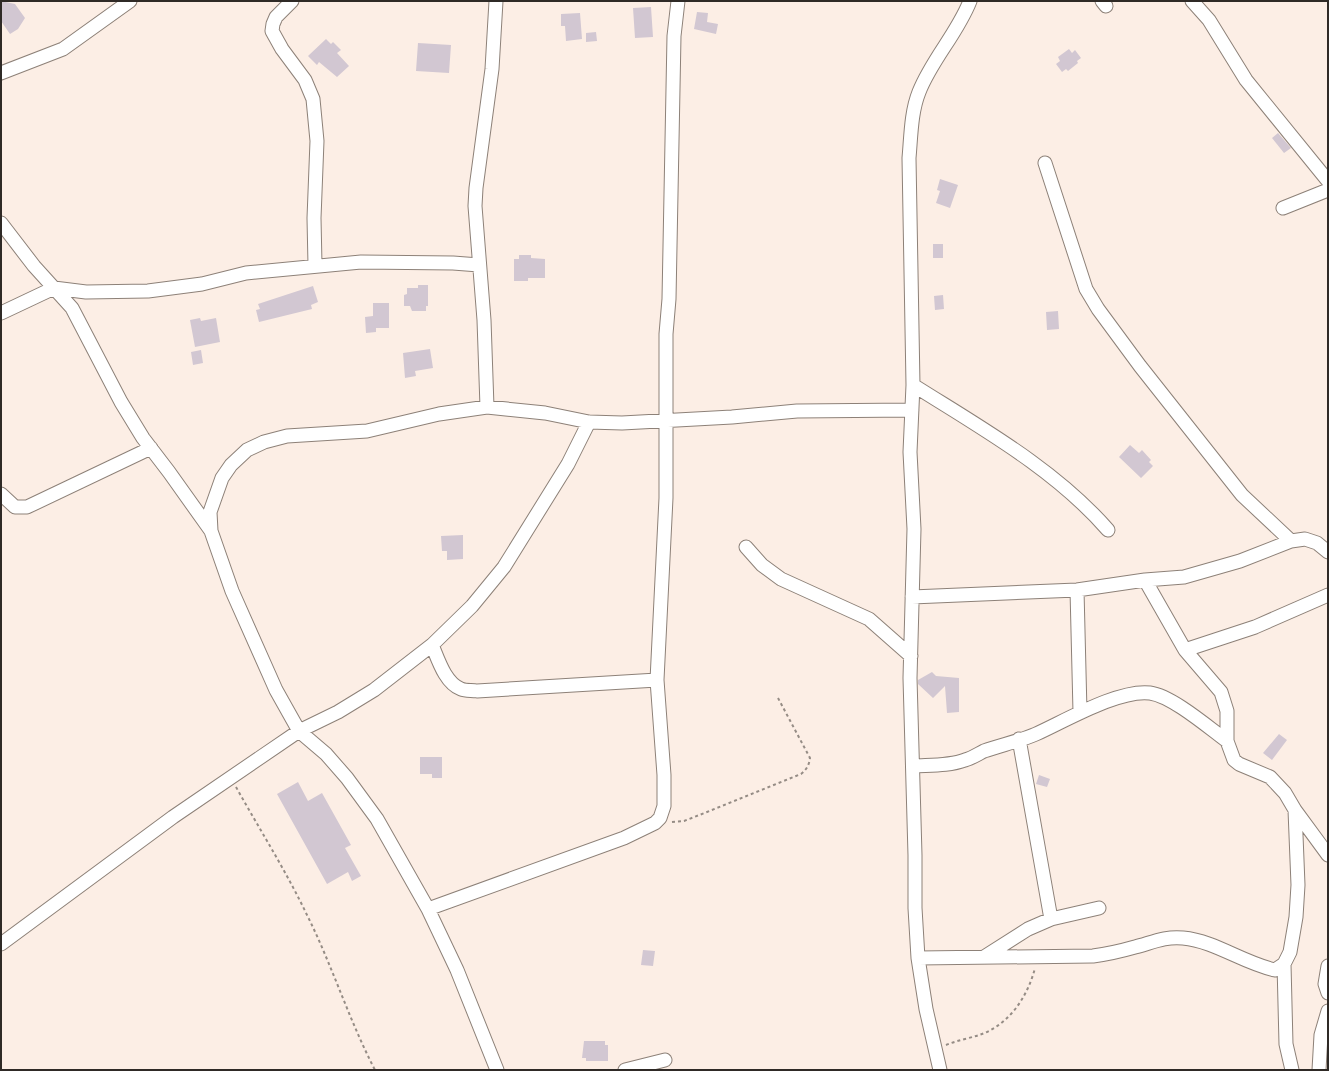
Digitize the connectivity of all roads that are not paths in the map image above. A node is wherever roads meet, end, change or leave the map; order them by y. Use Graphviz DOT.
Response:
graph roads {
  1 [pos="130,1"];
  2 [pos="292,1"];
  3 [pos="496,1"];
  4 [pos="678,1"];
  5 [pos="970,1"];
  6 [pos="1192,1"];
  7 [pos="1,73"];
  8 [pos="1045,163"];
  9 [pos="1328,182"];
  10 [pos="1328,190"];
  11 [pos="1283,208"];
  12 [pos="1,223"];
  13 [pos="315,265"];
  14 [pos="479,265"];
  15 [pos="54,288"];
  16 [pos="1,313"];
  17 [pos="913,385"];
  18 [pos="487,408"];
  19 [pos="912,410"];
  20 [pos="665,420"];
  21 [pos="589,422"];
  22 [pos="151,448"];
  23 [pos="1,494"];
  24 [pos="1108,530"];
  25 [pos="211,531"];
  26 [pos="1290,541"];
  27 [pos="746,548"];
  28 [pos="1328,552"];
  29 [pos="1145,580"];
  30 [pos="1077,590"];
  31 [pos="1328,595"];
  32 [pos="912,597"];
  33 [pos="432,645"];
  34 [pos="1185,650"];
  35 [pos="911,656"];
  36 [pos="657,680"];
  37 [pos="1080,712"];
  38 [pos="299,731"];
  39 [pos="1019,739"];
  40 [pos="1227,741"];
  41 [pos="914,766"];
  42 [pos="1295,810"];
  43 [pos="1328,855"];
  44 [pos="1099,908"];
  45 [pos="428,909"];
  46 [pos="1051,919"];
  47 [pos="1,944"];
  48 [pos="984,957"];
  49 [pos="918,958"];
  50 [pos="1284,964"];
  51 [pos="1328,966"];
  52 [pos="1328,993"];
  53 [pos="1328,1011"];
  54 [pos="665,1060"];
  55 [pos="497,1070"];
  56 [pos="625,1070"];
  57 [pos="940,1070"];
  58 [pos="1292,1070"];
  59 [pos="1320,1070"];
  1 -- 7 [label="street"];
  2 -- 13 [label="street"];
  3 -- 14 [label="street"];
  4 -- 20 [label="street"];
  5 -- 17 [label="street"];
  6 -- 9 [label="street"];
  8 -- 26 [label="street"];
  10 -- 11 [label="street"];
  12 -- 15 [label="street"];
  13 -- 14 [label="street"];
  13 -- 15 [label="street"];
  14 -- 18 [label="street"];
  15 -- 16 [label="street"];
  15 -- 22 [label="street"];
  17 -- 19 [label="street"];
  17 -- 24 [label="street"];
  18 -- 21 [label="street"];
  18 -- 25 [label="street"];
  19 -- 20 [label="street"];
  19 -- 32 [label="street"];
  20 -- 21 [label="street"];
  20 -- 36 [label="street"];
  21 -- 33 [label="street"];
  22 -- 23 [label="street"];
  22 -- 25 [label="street"];
  25 -- 38 [label="street"];
  26 -- 28 [label="street"];
  26 -- 29 [label="street"];
  27 -- 35 [label="street"];
  29 -- 30 [label="street"];
  29 -- 34 [label="street"];
  30 -- 32 [label="street"];
  30 -- 37 [label="street"];
  31 -- 34 [label="street"];
  32 -- 35 [label="street"];
  33 -- 36 [label="street"];
  33 -- 38 [label="street"];
  34 -- 40 [label="street"];
  35 -- 41 [label="street"];
  36 -- 45 [label="street"];
  37 -- 39 [label="street"];
  37 -- 40 [label="street"];
  38 -- 45 [label="street"];
  38 -- 47 [label="street"];
  39 -- 41 [label="street"];
  39 -- 46 [label="street"];
  40 -- 42 [label="street"];
  41 -- 49 [label="street"];
  42 -- 43 [label="street"];
  42 -- 50 [label="street"];
  44 -- 46 [label="street"];
  45 -- 55 [label="street"];
  46 -- 48 [label="street"];
  48 -- 49 [label="street"];
  48 -- 50 [label="street"];
  49 -- 57 [label="street"];
  50 -- 58 [label="street"];
  51 -- 52 [label="street"];
  53 -- 59 [label="street"];
  54 -- 56 [label="street"];
}
